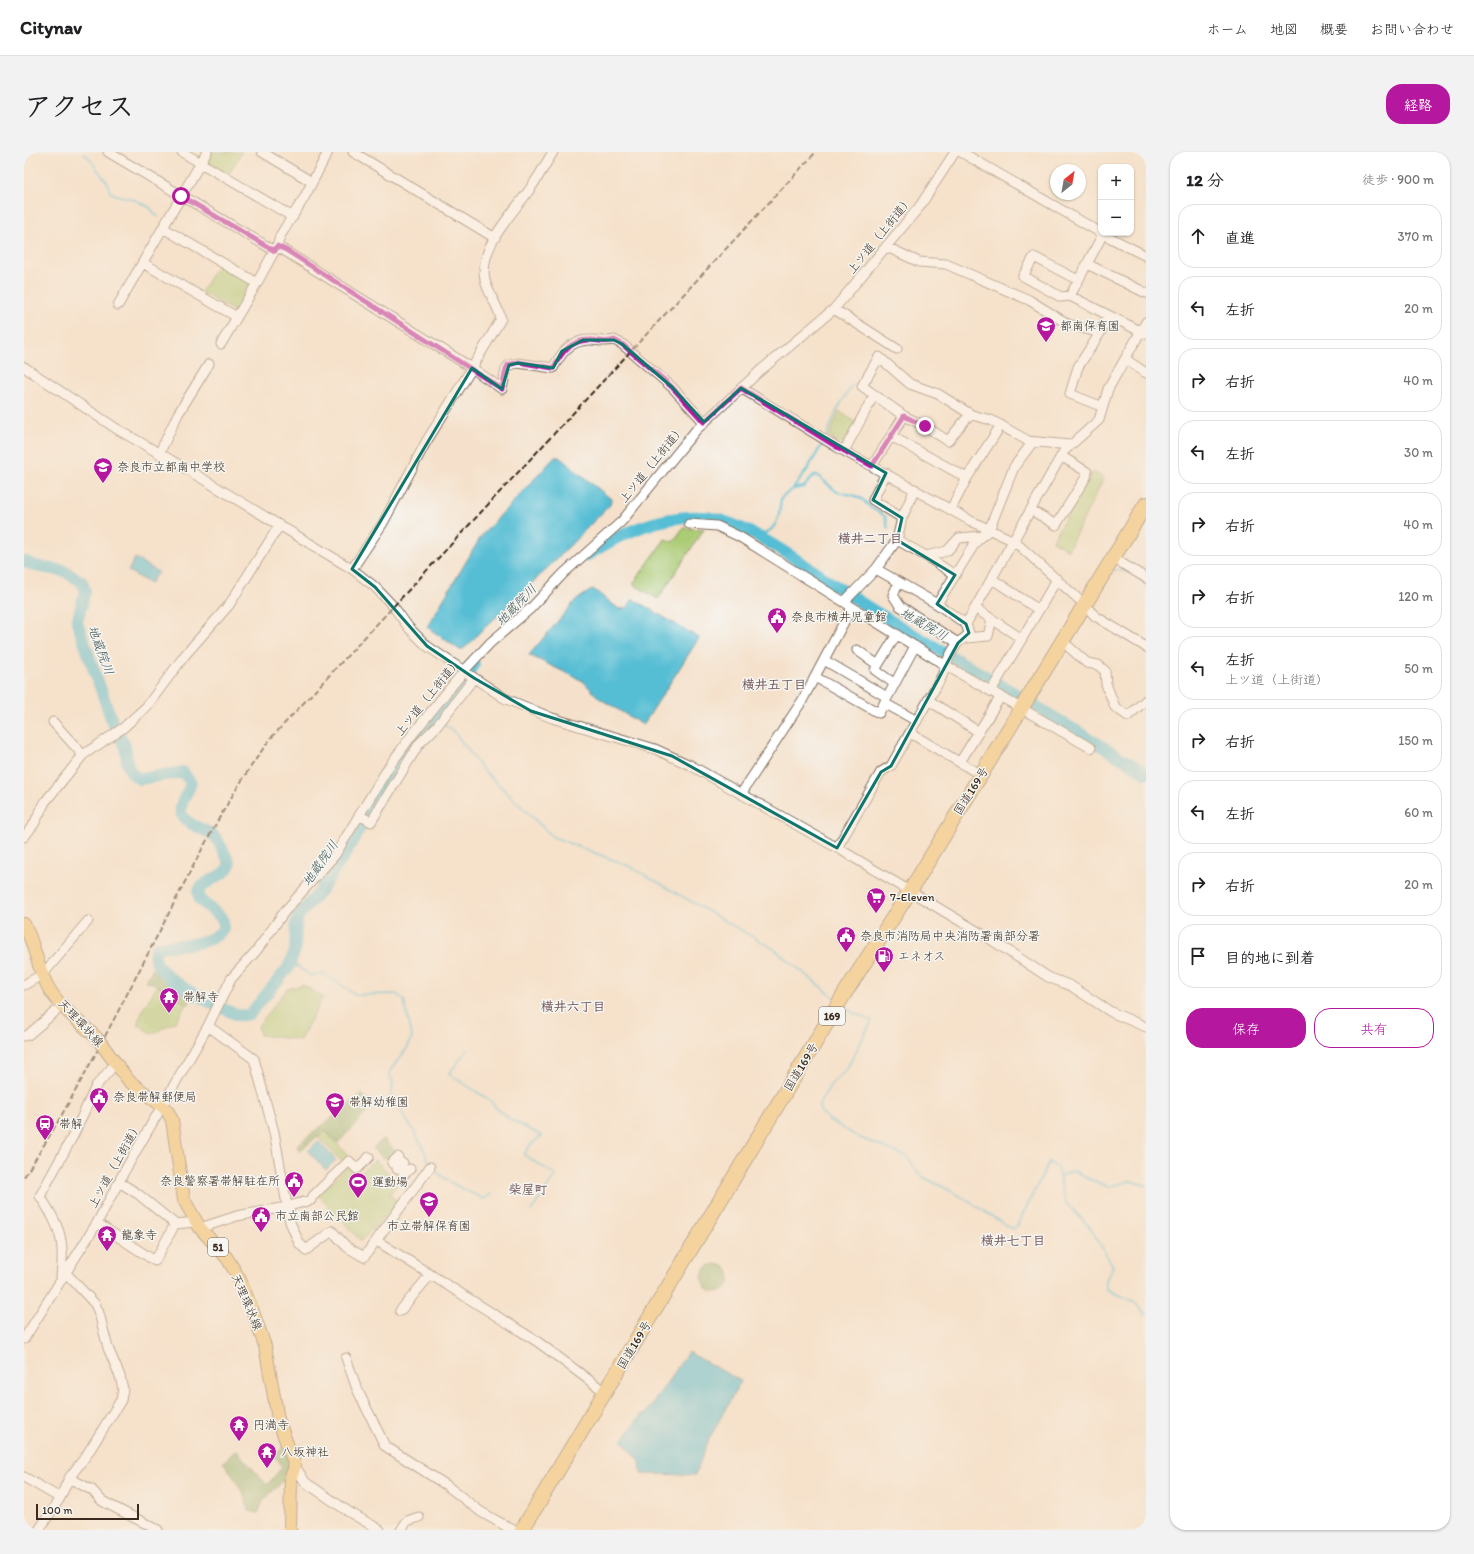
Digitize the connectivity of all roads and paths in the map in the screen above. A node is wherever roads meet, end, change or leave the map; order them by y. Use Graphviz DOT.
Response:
graph roads {
  1 [pos="108,152"];
  2 [pos="182,152"];
  3 [pos="207,152"];
  4 [pos="262,152"];
  5 [pos="328,152"];
  6 [pos="353,152"];
  7 [pos="553,152"];
  8 [pos="956,152"];
  9 [pos="961,152"];
  10 [pos="201,163"];
  11 [pos="312,182"];
  12 [pos="181,196"];
  13 [pos="293,217"];
  14 [pos="163,228"];
  15 [pos="1098,231"];
  16 [pos="1102,236"];
  17 [pos="1107,236"];
  18 [pos="495,238"];
  19 [pos="887,247"];
  20 [pos="276,249"];
  21 [pos="1146,256"];
  22 [pos="144,262"];
  23 [pos="1087,264"];
  24 [pos="1078,280"];
  25 [pos="257,284"];
  26 [pos="1146,293"];
  27 [pos="1070,296"];
  28 [pos="118,305"];
  29 [pos="834,309"];
  30 [pos="1108,315"];
  31 [pos="238,317"];
  32 [pos="1146,322"];
  33 [pos="1100,333"];
  34 [pos="1144,333"];
  35 [pos="221,344"];
  36 [pos="897,349"];
  37 [pos="1125,359"];
  38 [pos="209,364"];
  39 [pos="24,367"];
  40 [pos="472,368"];
  41 [pos="1146,372"];
  42 [pos="741,388"];
  43 [pos="874,395"];
  44 [pos="1103,407"];
  45 [pos="972,415"];
  46 [pos="904,416"];
  47 [pos="704,422"];
  48 [pos="1000,425"];
  49 [pos="891,436"];
  50 [pos="1027,441"];
  51 [pos="1070,445"];
  52 [pos="161,450"];
  53 [pos="844,451"];
  54 [pos="1061,456"];
  55 [pos="872,466"];
  56 [pos="886,473"];
  57 [pos="967,478"];
  58 [pos="915,490"];
  59 [pos="1146,504"];
  60 [pos="951,510"];
  61 [pos="1031,510"];
  62 [pos="902,518"];
  63 [pos="689,524"];
  64 [pos="279,526"];
  65 [pos="989,530"];
  66 [pos="982,536"];
  67 [pos="897,540"];
  68 [pos="1014,541"];
  69 [pos="926,556"];
  70 [pos="1113,558"];
  71 [pos="352,569"];
  72 [pos="876,569"];
  73 [pos="955,575"];
  74 [pos="1145,575"];
  75 [pos="992,579"];
  76 [pos="1057,579"];
  77 [pos="899,582"];
  78 [pos="849,596"];
  79 [pos="937,604"];
  80 [pos="1084,605"];
  81 [pos="852,607"];
  82 [pos="975,608"];
  83 [pos="1039,610"];
  84 [pos="992,619"];
  85 [pos="966,624"];
  86 [pos="897,634"];
  87 [pos="1022,639"];
  88 [pos="962,641"];
  89 [pos="1062,641"];
  90 [pos="915,646"];
  91 [pos="1146,647"];
  92 [pos="857,650"];
  93 [pos="949,659"];
  94 [pos="824,660"];
  95 [pos="878,665"];
  96 [pos="464,671"];
  97 [pos="815,677"];
  98 [pos="474,678"];
  99 [pos="895,684"];
  100 [pos="994,685"];
  101 [pos="1001,696"];
  102 [pos="886,700"];
  103 [pos="928,700"];
  104 [pos="1146,700"];
  105 [pos="1022,708"];
  106 [pos="917,721"];
  107 [pos="53,722"];
  108 [pos="979,732"];
  109 [pos="910,733"];
  110 [pos="1091,748"];
  111 [pos="82,755"];
  112 [pos="960,762"];
  113 [pos="982,775"];
  114 [pos="741,794"];
  115 [pos="364,818"];
  116 [pos="24,836"];
  117 [pos="838,848"];
  118 [pos="910,892"];
  119 [pos="88,921"];
  120 [pos="24,924"];
  121 [pos="43,974"];
  122 [pos="24,985"];
  123 [pos="63,1005"];
  124 [pos="208,1026"];
  125 [pos="1146,1027"];
  126 [pos="24,1036"];
  127 [pos="115,1064"];
  128 [pos="162,1106"];
  129 [pos="370,1158"];
  130 [pos="430,1167"];
  131 [pos="119,1182"];
  132 [pos="286,1207"];
  133 [pos="97,1223"];
  134 [pos="174,1224"];
  135 [pos="198,1225"];
  136 [pos="377,1241"];
  137 [pos="63,1275"];
  138 [pos="430,1275"];
  139 [pos="400,1311"];
  140 [pos="24,1339"];
  141 [pos="346,1358"];
  142 [pos="605,1392"];
  143 [pos="295,1466"];
  144 [pos="24,1477"];
  145 [pos="69,1478"];
  146 [pos="60,1498"];
  147 [pos="419,1517"];
  148 [pos="39,1530"];
  149 [pos="158,1530"];
  150 [pos="290,1530"];
  151 [pos="380,1530"];
  152 [pos="401,1530"];
  153 [pos="513,1530"];
  154 [pos="522,1530"];
  1 -- 12 [label="street"];
  2 -- 10 [label="street"];
  3 -- 10 [label="street"];
  4 -- 11 [label="street"];
  5 -- 11 [label="street"];
  6 -- 18 [label="street"];
  7 -- 18 [label="street"];
  8 -- 19 [label="street, 上ツ道（上街道）"];
  9 -- 15 [label="street"];
  10 -- 12 [label="street"];
  10 -- 13 [label="street"];
  11 -- 13 [label="street"];
  12 -- 14 [label="street"];
  12 -- 20 [label="street"];
  13 -- 20 [label="street"];
  14 -- 22 [label="street"];
  14 -- 25 [label="street"];
  16 -- 23 [label="street"];
  17 -- 21 [label="street"];
  18 -- 40 [label="street"];
  19 -- 29 [label="street, 上ツ道（上街道）"];
  19 -- 33 [label="street"];
  20 -- 25 [label="street"];
  20 -- 40 [label="street"];
  22 -- 28 [label="street"];
  22 -- 31 [label="street"];
  23 -- 24 [label="street"];
  23 -- 26 [label="street"];
  24 -- 27 [label="street"];
  24 -- 27 [label="street"];
  25 -- 31 [label="street"];
  27 -- 30 [label="street"];
  29 -- 36 [label="street"];
  29 -- 42 [label="street, 上ツ道（上街道）"];
  30 -- 33 [label="street"];
  30 -- 34 [label="street"];
  31 -- 35 [label="street"];
  32 -- 34 [label="street"];
  33 -- 44 [label="street"];
  34 -- 37 [label="street"];
  37 -- 41 [label="street"];
  37 -- 44 [label="street"];
  38 -- 52 [label="street"];
  39 -- 64 [label="street"];
  40 -- 47 [label="street"];
  40 -- 71 [label="street"];
  42 -- 47 [label="street, 上ツ道（上街道）"];
  42 -- 53 [label="street"];
  43 -- 45 [label="street"];
  43 -- 46 [label="street"];
  43 -- 53 [label="street"];
  44 -- 51 [label="street"];
  45 -- 46 [label="street"];
  45 -- 48 [label="street"];
  46 -- 49 [label="street"];
  47 -- 96 [label="street, 上ツ道（上街道）"];
  48 -- 50 [label="street"];
  48 -- 57 [label="street"];
  49 -- 55 [label="street"];
  49 -- 57 [label="street"];
  50 -- 51 [label="street"];
  50 -- 65 [label="street"];
  51 -- 54 [label="street"];
  53 -- 55 [label="street"];
  54 -- 61 [label="street"];
  54 -- 61 [label="street"];
  55 -- 56 [label="street"];
  56 -- 58 [label="street"];
  56 -- 62 [label="street"];
  57 -- 60 [label="street"];
  58 -- 60 [label="street"];
  58 -- 62 [label="street"];
  59 -- 70 [label="highway, 国道169号 / 169"];
  60 -- 65 [label="street"];
  61 -- 68 [label="street"];
  62 -- 67 [label="street"];
  63 -- 78 [label="street"];
  64 -- 71 [label="street"];
  64 -- 111 [label="street"];
  65 -- 66 [label="street"];
  65 -- 68 [label="street"];
  66 -- 69 [label="street"];
  66 -- 73 [label="street"];
  67 -- 69 [label="street"];
  67 -- 72 [label="street"];
  68 -- 75 [label="street"];
  68 -- 76 [label="street"];
  69 -- 73 [label="street"];
  70 -- 74 [label="street"];
  70 -- 80 [label="highway, 国道169号 / 169"];
  71 -- 96 [label="street"];
  72 -- 77 [label="street"];
  72 -- 78 [label="street"];
  73 -- 79 [label="street"];
  75 -- 82 [label="street"];
  75 -- 83 [label="street"];
  76 -- 80 [label="street"];
  76 -- 83 [label="street"];
  77 -- 79 [label="street"];
  77 -- 88 [label="street"];
  78 -- 81 [label="street"];
  79 -- 85 [label="street"];
  80 -- 89 [label="highway, 国道169号 / 169"];
  80 -- 91 [label="street"];
  81 -- 86 [label="street"];
  81 -- 94 [label="street"];
  82 -- 84 [label="street"];
  82 -- 85 [label="street"];
  83 -- 87 [label="street"];
  84 -- 87 [label="street"];
  84 -- 88 [label="street"];
  85 -- 88 [label="street"];
  86 -- 90 [label="street"];
  86 -- 95 [label="street"];
  87 -- 100 [label="street"];
  88 -- 93 [label="street"];
  89 -- 104 [label="street"];
  89 -- 105 [label="highway, 国道169号 / 169"];
  90 -- 93 [label="street"];
  90 -- 99 [label="street"];
  92 -- 95 [label="street"];
  93 -- 100 [label="street"];
  93 -- 103 [label="street"];
  94 -- 97 [label="street"];
  94 -- 102 [label="street"];
  95 -- 99 [label="street"];
  96 -- 98 [label="street"];
  96 -- 115 [label="street, 上ツ道（上街道）"];
  97 -- 102 [label="street"];
  97 -- 114 [label="street"];
  98 -- 114 [label="street"];
  98 -- 115 [label="street"];
  99 -- 102 [label="street"];
  100 -- 101 [label="street"];
  101 -- 105 [label="street"];
  101 -- 108 [label="street"];
  102 -- 106 [label="street"];
  103 -- 106 [label="street"];
  103 -- 108 [label="street"];
  105 -- 110 [label="street"];
  105 -- 113 [label="highway, 国道169号 / 169"];
  106 -- 109 [label="street"];
  107 -- 111 [label="street"];
  108 -- 112 [label="street"];
  109 -- 112 [label="street"];
  109 -- 117 [label="street"];
  111 -- 116 [label="street"];
  112 -- 113 [label="street"];
  113 -- 118 [label="highway, 国道169号 / 169"];
  114 -- 117 [label="street"];
  115 -- 124 [label="street, 上ツ道（上街道）"];
  117 -- 118 [label="street"];
  118 -- 125 [label="street"];
  118 -- 142 [label="highway, 国道169号 / 169"];
  119 -- 121 [label="street"];
  120 -- 121 [label="main road, 天理環状線 / 51"];
  121 -- 122 [label="street"];
  121 -- 123 [label="main road, 天理環状線 / 51"];
  123 -- 126 [label="street"];
  123 -- 127 [label="main road, 天理環状線 / 51, bridge"];
  124 -- 128 [label="street, 上ツ道（上街道）"];
  124 -- 132 [label="street"];
  127 -- 128 [label="main road, 天理環状線 / 51"];
  127 -- 137 [label="street"];
  128 -- 131 [label="street, 上ツ道（上街道）"];
  128 -- 135 [label="main road, 天理環状線 / 51"];
  129 -- 132 [label="street"];
  130 -- 136 [label="street"];
  131 -- 133 [label="street, 上ツ道（上街道）"];
  131 -- 134 [label="street"];
  132 -- 135 [label="street"];
  132 -- 136 [label="street"];
  133 -- 134 [label="street"];
  133 -- 137 [label="street, 上ツ道（上街道）"];
  134 -- 135 [label="street"];
  135 -- 143 [label="main road, 天理環状線 / 51"];
  136 -- 138 [label="street"];
  137 -- 140 [label="street, 上ツ道（上街道）"];
  137 -- 145 [label="street"];
  138 -- 139 [label="street"];
  138 -- 142 [label="street"];
  141 -- 153 [label="street"];
  142 -- 154 [label="highway, 国道169号 / 169"];
  143 -- 150 [label="main road"];
  143 -- 151 [label="street"];
  144 -- 146 [label="street"];
  145 -- 146 [label="street"];
  145 -- 149 [label="street"];
  146 -- 148 [label="street"];
  147 -- 152 [label="street"];
}
